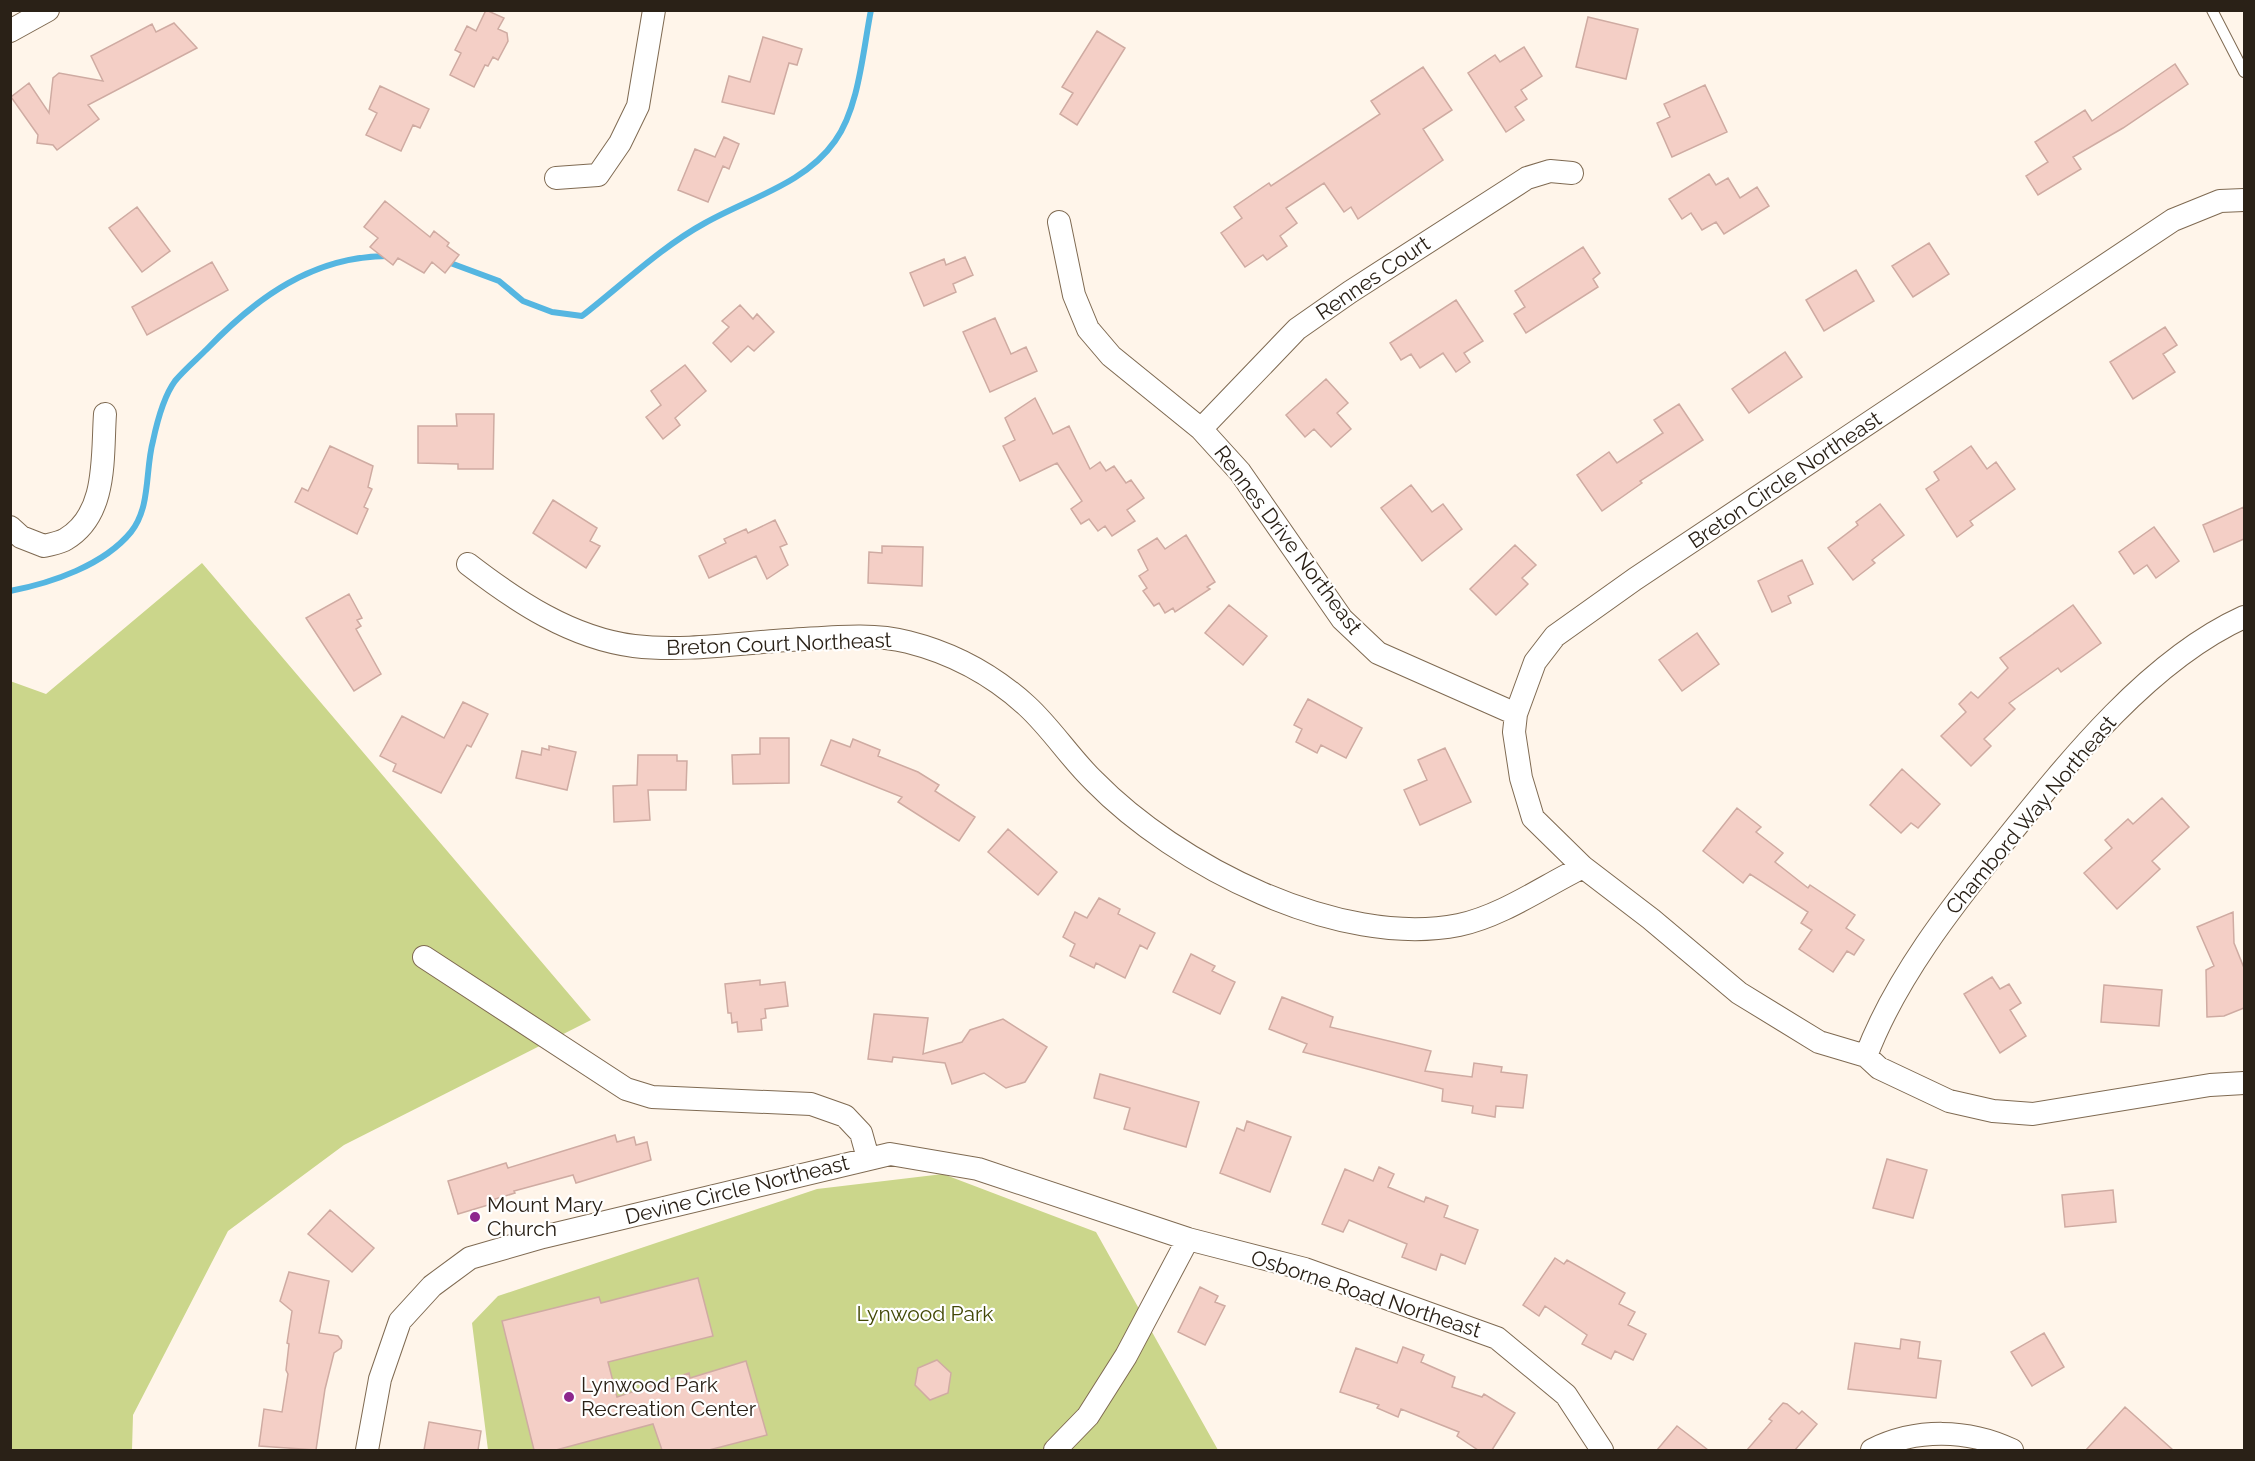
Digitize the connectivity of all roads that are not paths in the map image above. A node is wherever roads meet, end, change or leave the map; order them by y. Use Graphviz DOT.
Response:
graph roads {
  1 [pos="48,10"];
  2 [pos="654,10"];
  3 [pos="2212,10"];
  4 [pos="10,31"];
  5 [pos="2244,72"];
  6 [pos="1572,173"];
  7 [pos="556,178"];
  8 [pos="2244,200"];
  9 [pos="1059,222"];
  10 [pos="105,414"];
  11 [pos="1201,429"];
  12 [pos="10,527"];
  13 [pos="468,564"];
  14 [pos="2244,617"];
  15 [pos="1516,714"];
  16 [pos="1583,867"];
  17 [pos="424,957"];
  18 [pos="1866,1056"];
  19 [pos="2244,1083"];
  20 [pos="868,1158"];
  21 [pos="1188,1239"];
  22 [pos="367,1450"];
  23 [pos="1055,1450"];
  24 [pos="1602,1450"];
  25 [pos="1872,1450"];
  26 [pos="2012,1450"];
  1 -- 4 [label="street"];
  2 -- 7 [label="street"];
  3 -- 5 [label="lane"];
  6 -- 11 [label="street, Rennes Court"];
  8 -- 15 [label="street, Breton Circle Northeast"];
  9 -- 11 [label="street, Rennes Drive Northeast"];
  10 -- 12 [label="street"];
  11 -- 15 [label="street, Rennes Drive Northeast"];
  13 -- 16 [label="street, Breton Court Northeast"];
  14 -- 18 [label="street, Chambord Way Northeast"];
  15 -- 16 [label="street, Breton Circle Northeast"];
  16 -- 18 [label="street, Breton Circle Northeast"];
  17 -- 20 [label="street"];
  18 -- 19 [label="street, Breton Circle Northeast"];
  20 -- 21 [label="street, Devine Circle Northeast"];
  20 -- 22 [label="street, Devine Circle Northeast"];
  21 -- 23 [label="street"];
  21 -- 24 [label="street, Osborne Road Northeast"];
  25 -- 26 [label="street"];
}
